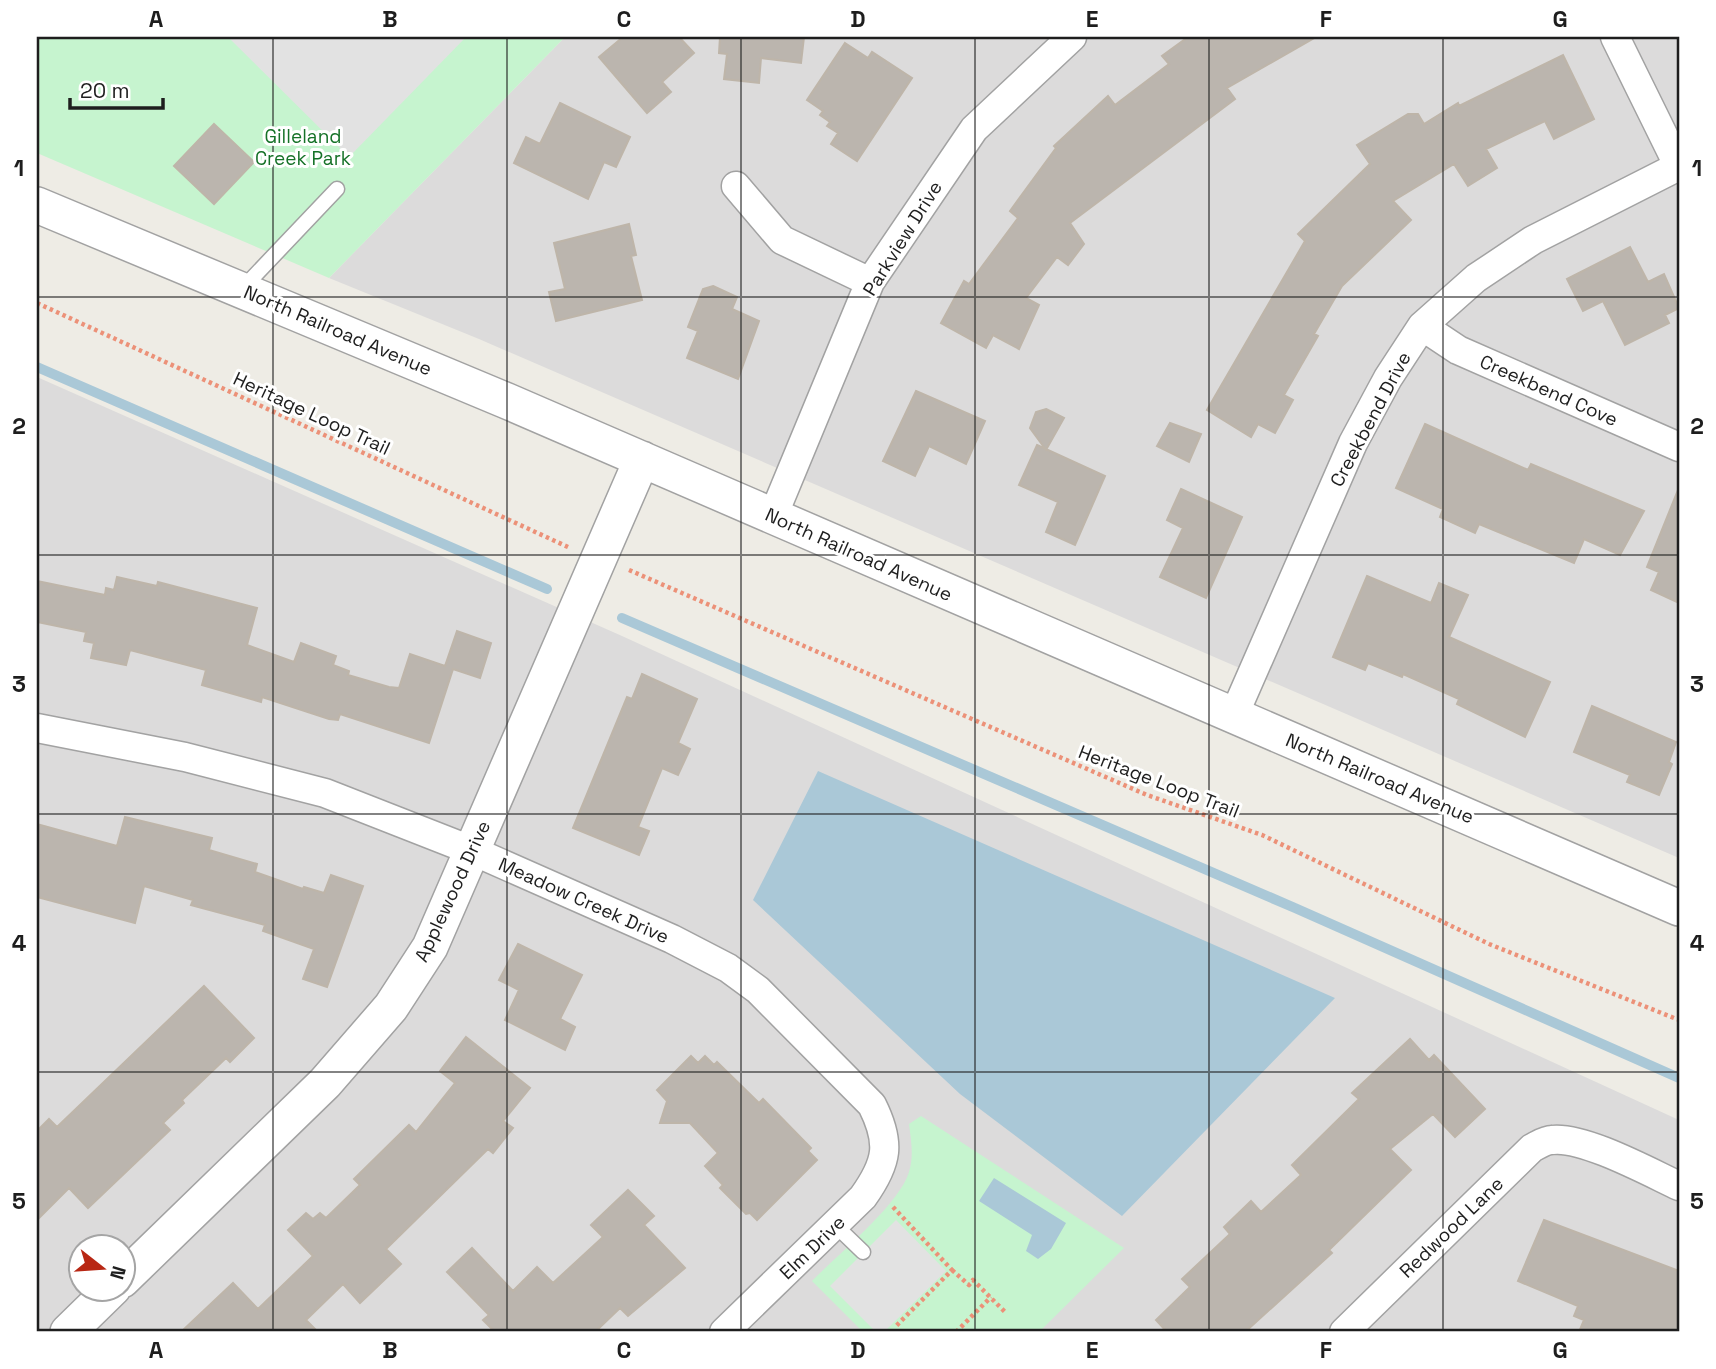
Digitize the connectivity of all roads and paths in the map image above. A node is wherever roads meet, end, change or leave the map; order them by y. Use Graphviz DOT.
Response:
graph roads {
  1 [pos="1072,37"];
  2 [pos="1615,37"];
  3 [pos="1679,167"];
  4 [pos="736,186"];
  5 [pos="337,189"];
  6 [pos="37,205"];
  7 [pos="870,282"];
  8 [pos="241,290"];
  9 [pos="37,303"];
  10 [pos="1422,326"];
  11 [pos="1679,447"];
  12 [pos="642,459"];
  13 [pos="773,516"];
  14 [pos="575,550"];
  15 [pos="629,570"];
  16 [pos="1234,715"];
  17 [pos="37,728"];
  18 [pos="473,851"];
  19 [pos="1679,908"];
  20 [pos="1679,1020"];
  21 [pos="886,1151"];
  22 [pos="1679,1186"];
  23 [pos="893,1207"];
  24 [pos="835,1225"];
  25 [pos="863,1252"];
  26 [pos="136,1266"];
  27 [pos="952,1270"];
  28 [pos="990,1297"];
  29 [pos="99,1302"];
  30 [pos="1006,1313"];
  31 [pos="896,1326"];
  32 [pos="68,1332"];
  33 [pos="724,1332"];
  34 [pos="957,1332"];
  35 [pos="1343,1332"];
  1 -- 7 [label="street, Parkview Drive"];
  2 -- 3 [label="street"];
  3 -- 10 [label="street, Creekbend Drive"];
  4 -- 7 [label="street"];
  5 -- 8 [label="lane"];
  6 -- 8 [label="street, North Railroad Avenue"];
  7 -- 13 [label="street, Parkview Drive"];
  8 -- 12 [label="street, North Railroad Avenue"];
  9 -- 14 [label="path, Heritage Loop Trail"];
  10 -- 11 [label="street, Creekbend Cove"];
  10 -- 16 [label="street, Creekbend Drive"];
  12 -- 13 [label="street, North Railroad Avenue"];
  12 -- 18 [label="street, Applewood Drive"];
  13 -- 16 [label="street, North Railroad Avenue"];
  15 -- 20 [label="path, Heritage Loop Trail"];
  16 -- 19 [label="street, North Railroad Avenue"];
  17 -- 18 [label="street, Meadow Creek Drive"];
  18 -- 21 [label="street, Meadow Creek Drive"];
  18 -- 26 [label="street, Applewood Drive"];
  21 -- 24 [label="street, Elm Drive"];
  22 -- 35 [label="street, Redwood Lane"];
  23 -- 27 [label="path"];
  24 -- 25 [label="lane"];
  24 -- 33 [label="street, Elm Drive"];
  27 -- 28 [label="path"];
  27 -- 31 [label="path"];
  28 -- 30 [label="path"];
  28 -- 34 [label="path"];
  29 -- 32 [label="street"];
}
